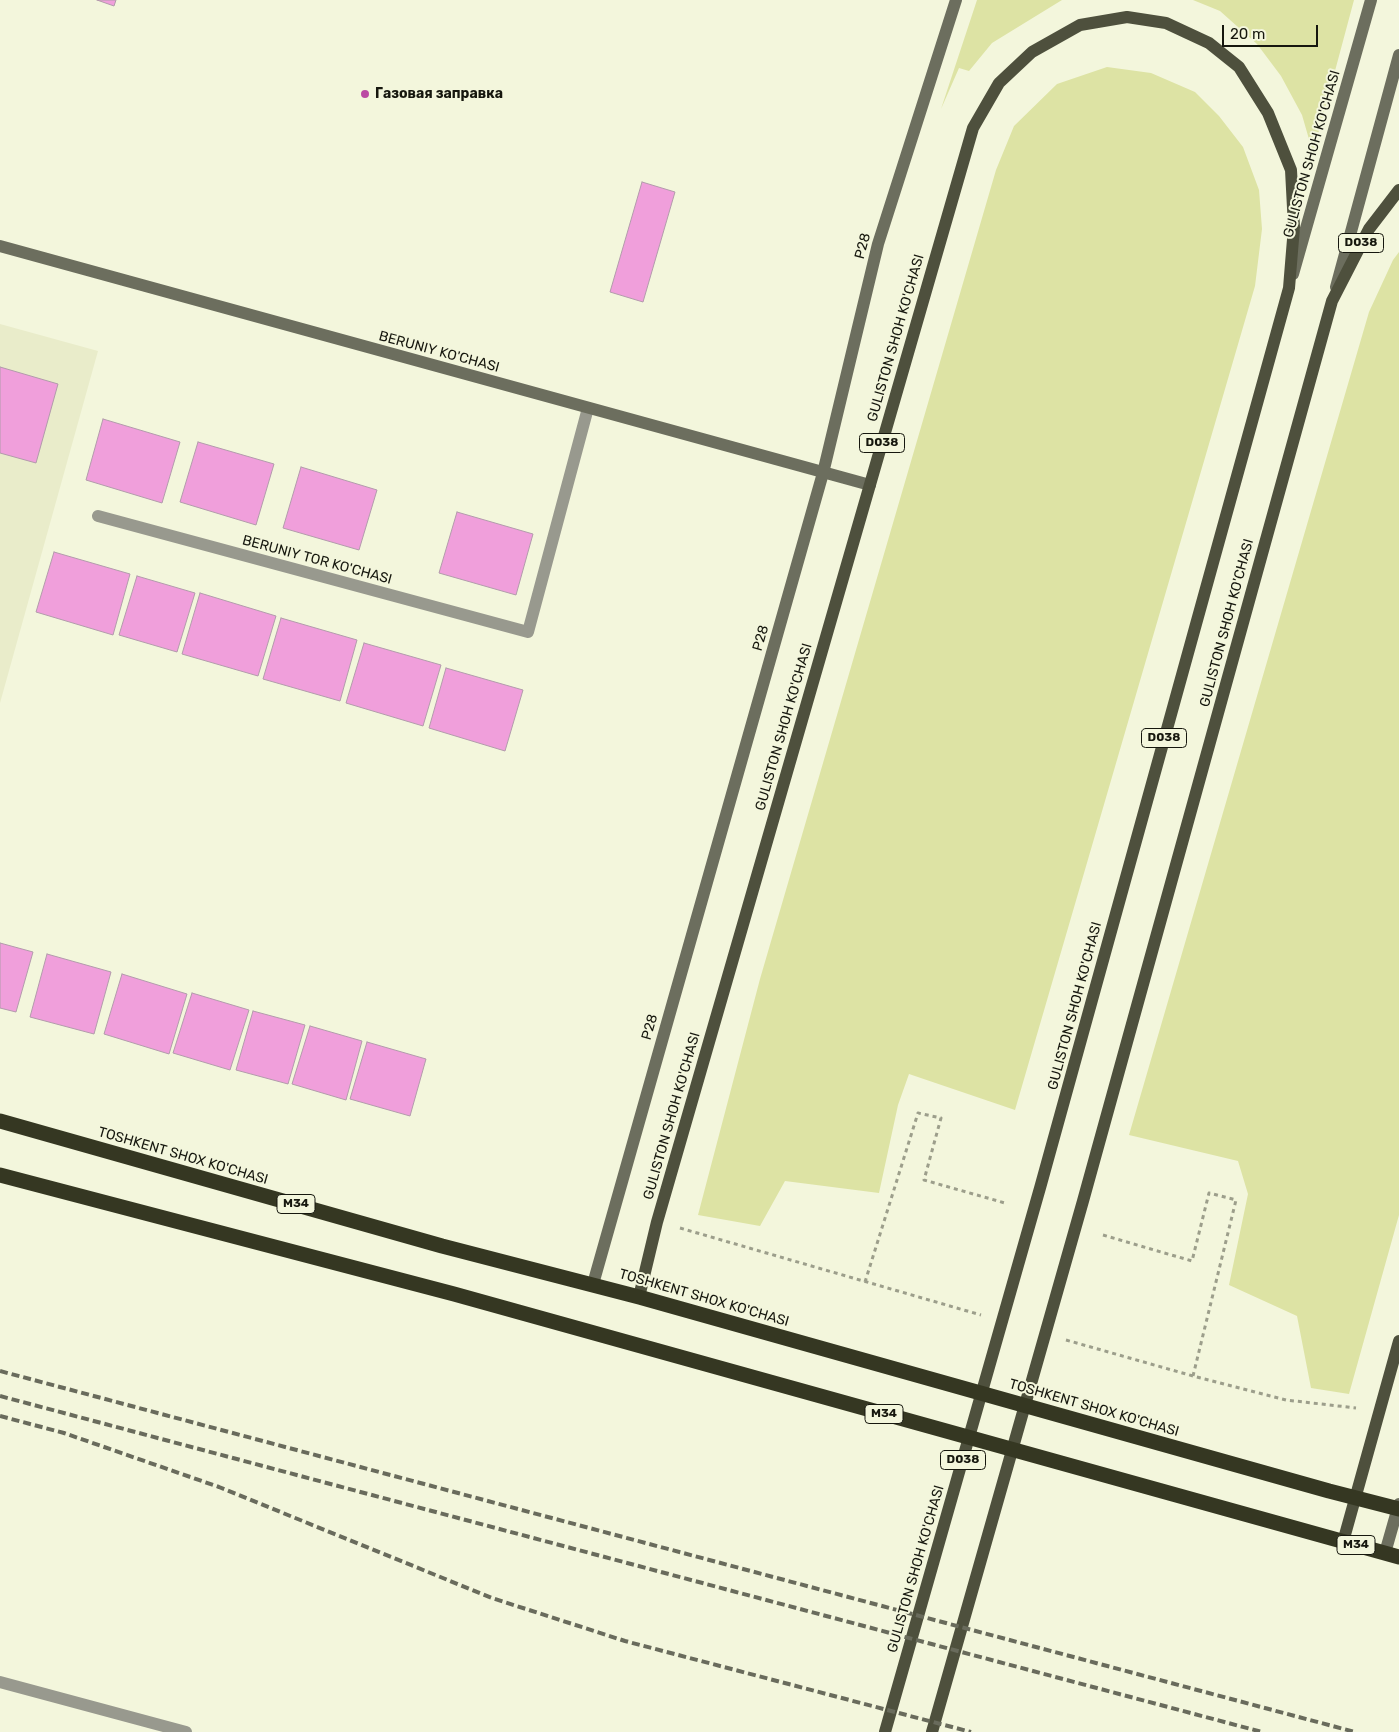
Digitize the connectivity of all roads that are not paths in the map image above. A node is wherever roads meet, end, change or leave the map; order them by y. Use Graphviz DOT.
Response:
graph roads {
  1 [pos="956,0"];
  2 [pos="1371,0"];
  3 [pos="1399,55"];
  4 [pos="1399,190"];
  5 [pos="0,246"];
  6 [pos="1289,288"];
  7 [pos="1332,302"];
  8 [pos="588,408"];
  9 [pos="823,473"];
  10 [pos="870,485"];
  11 [pos="98,516"];
  12 [pos="0,1121"];
  13 [pos="0,1175"];
  14 [pos="593,1284"];
  15 [pos="639,1296"];
  16 [pos="1399,1341"];
  17 [pos="1356,1498"];
  18 [pos="1399,1507"];
  19 [pos="1343,1542"];
  20 [pos="1392,1555"];
  21 [pos="0,1682"];
  22 [pos="186,1732"];
  23 [pos="885,1732"];
  24 [pos="932,1732"];
  1 -- 9 [label="main road, Р28"];
  2 -- 6 [label="main road, GULISTON SHOH KO'CHASI / D038"];
  3 -- 7 [label="main road, GULISTON SHOH KO'CHASI / D038"];
  4 -- 7 [label="main road, GULISTON SHOH KO'CHASI / D038"];
  5 -- 8 [label="main road, BERUNIY KO'CHASI"];
  6 -- 10 [label="main road, GULISTON SHOH KO'CHASI / D038"];
  6 -- 23 [label="main road, GULISTON SHOH KO'CHASI / D038"];
  7 -- 24 [label="main road, GULISTON SHOH KO'CHASI / D038"];
  8 -- 9 [label="main road, BERUNIY KO'CHASI"];
  8 -- 11 [label="street, BERUNIY TOR KO'CHASI"];
  9 -- 10 [label="main road, BERUNIY KO'CHASI"];
  9 -- 14 [label="main road, Р28"];
  10 -- 15 [label="main road, GULISTON SHOH KO'CHASI / D038"];
  12 -- 14 [label="highway, TOSHKENT SHOX KO'CHASI / M34"];
  13 -- 19 [label="highway, M34"];
  14 -- 15 [label="highway, TOSHKENT SHOX KO'CHASI / M34"];
  15 -- 17 [label="highway, TOSHKENT SHOX KO'CHASI / M34"];
  16 -- 17 [label="main road"];
  17 -- 18 [label="highway, TOSHKENT SHOX KO'CHASI / M34"];
  17 -- 19 [label="main road"];
  18 -- 20 [label="main road"];
  19 -- 20 [label="highway, M34"];
  21 -- 22 [label="street"];
}
